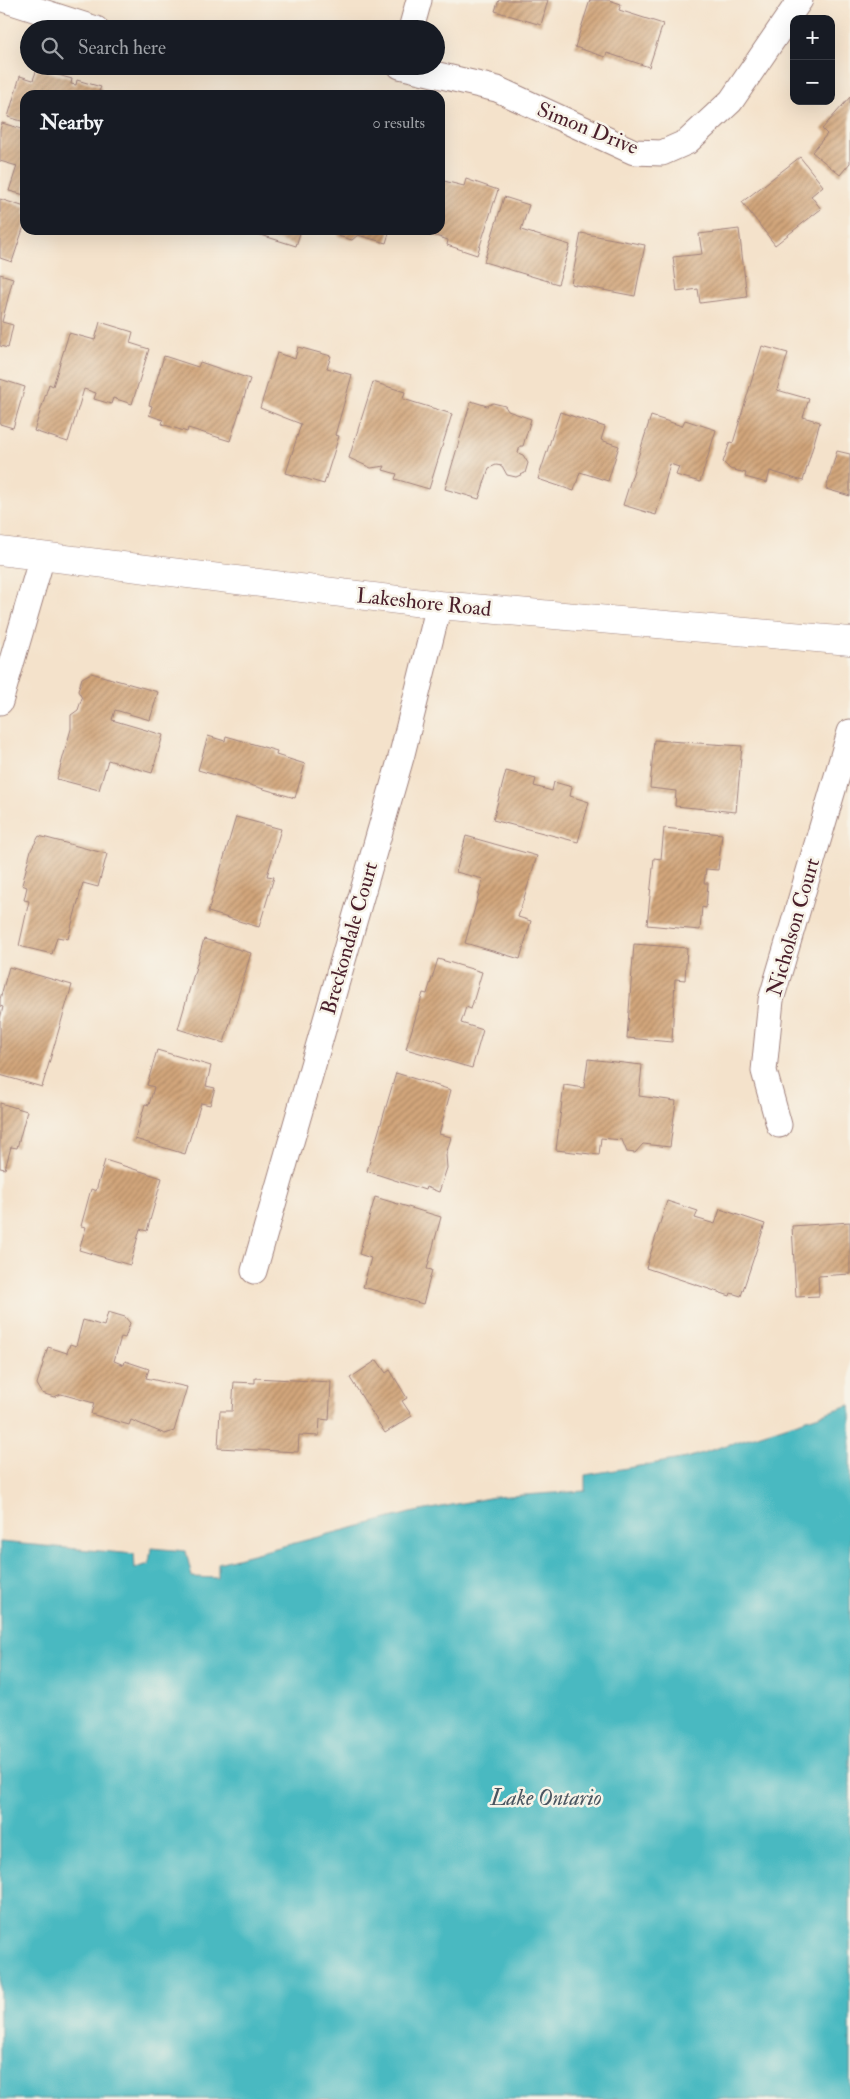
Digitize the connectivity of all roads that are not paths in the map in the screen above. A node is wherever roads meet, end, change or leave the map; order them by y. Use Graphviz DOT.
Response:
graph roads {
  1 [pos="6,0"];
  2 [pos="419,0"];
  3 [pos="800,0"];
  4 [pos="68,20"];
  5 [pos="413,20"];
  6 [pos="438,75"];
  7 [pos="0,551"];
  8 [pos="42,557"];
  9 [pos="440,605"];
  10 [pos="850,641"];
  11 [pos="0,702"];
  12 [pos="850,732"];
  13 [pos="779,1125"];
  14 [pos="254,1271"];
  1 -- 4 [label="street"];
  2 -- 5 [label="street"];
  3 -- 6 [label="street, Simon Drive"];
  7 -- 8 [label="main road, Lakeshore Road"];
  8 -- 9 [label="main road, Lakeshore Road"];
  8 -- 11 [label="street"];
  9 -- 10 [label="main road, Lakeshore Road"];
  9 -- 14 [label="street, Breckondale Court"];
  12 -- 13 [label="street, Nicholson Court"];
}
